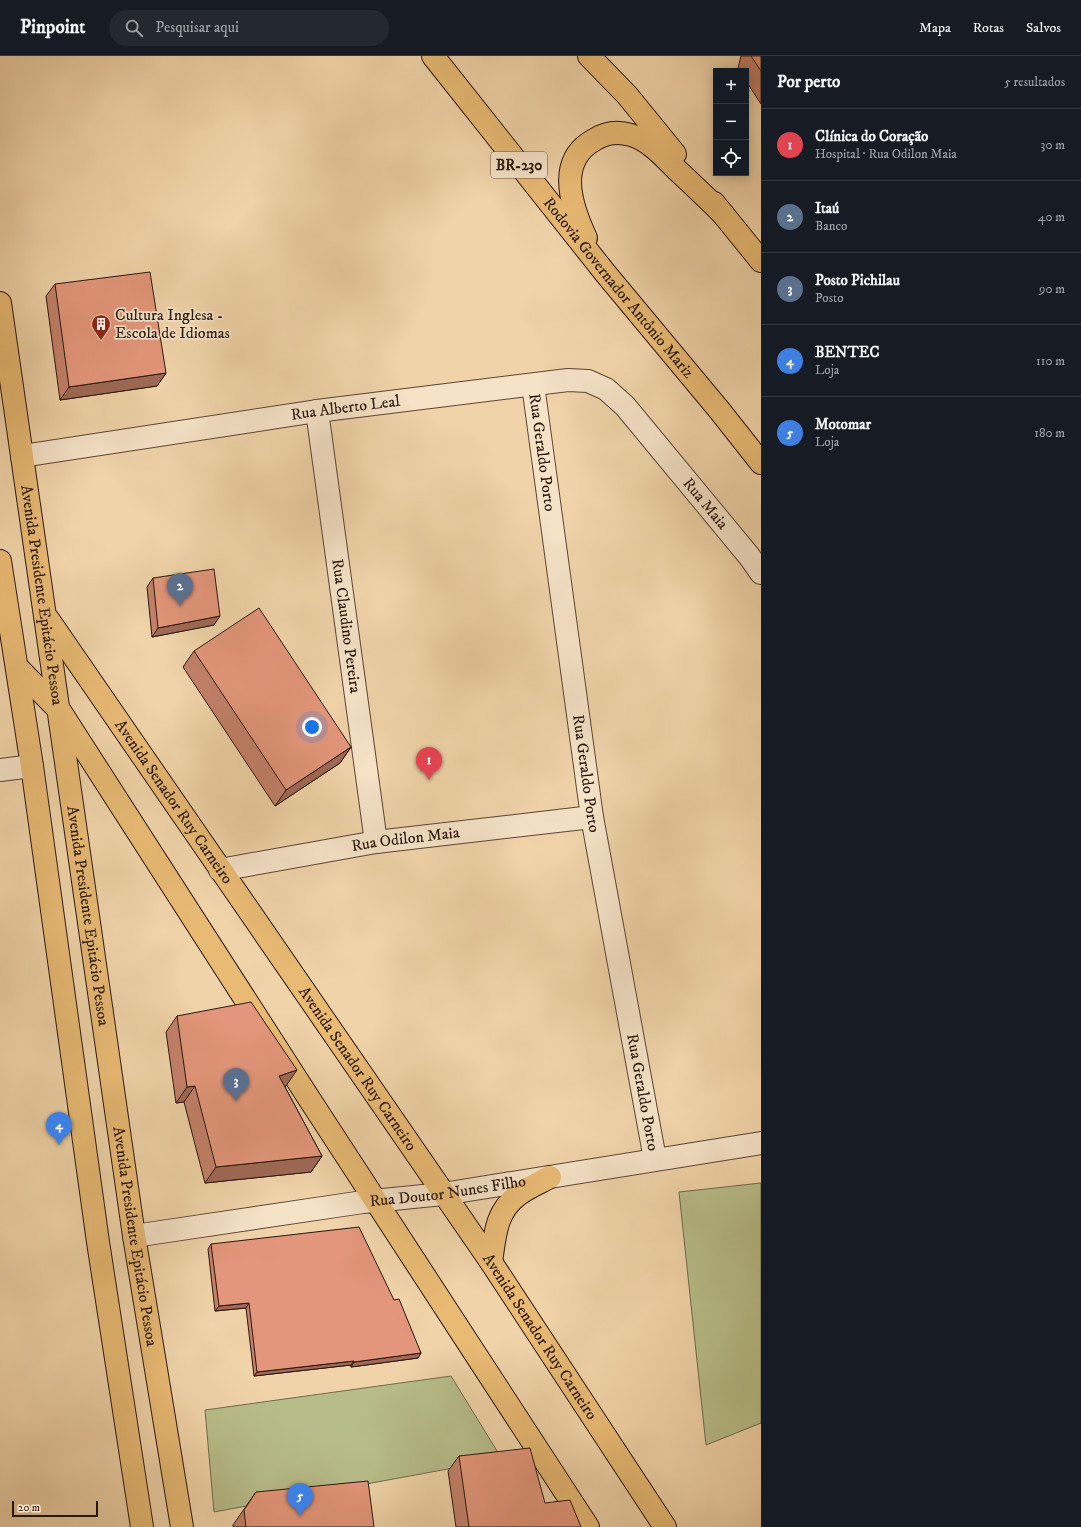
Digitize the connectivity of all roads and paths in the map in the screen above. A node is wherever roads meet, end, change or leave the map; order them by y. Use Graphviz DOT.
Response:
graph roads {
  1 [pos="433,56"];
  2 [pos="589,56"];
  3 [pos="723,214"];
  4 [pos="761,261"];
  5 [pos="606,274"];
  6 [pos="0,303"];
  7 [pos="533,385"];
  8 [pos="317,411"];
  9 [pos="648,436"];
  10 [pos="22,456"];
  11 [pos="761,463"];
  12 [pos="0,561"];
  13 [pos="761,573"];
  14 [pos="45,615"];
  15 [pos="17,667"];
  16 [pos="60,711"];
  17 [pos="32,766"];
  18 [pos="0,770"];
  19 [pos="592,817"];
  20 [pos="376,842"];
  21 [pos="220,870"];
  22 [pos="761,1143"];
  23 [pos="655,1159"];
  24 [pos="550,1177"];
  25 [pos="443,1194"];
  26 [pos="377,1201"];
  27 [pos="134,1236"];
  28 [pos="491,1262"];
  29 [pos="142,1527"];
  30 [pos="182,1527"];
  31 [pos="588,1527"];
  32 [pos="665,1527"];
  1 -- 5 [label="main road, Rodovia Governador Antônio Mariz / BR-230"];
  2 -- 3 [label="main road"];
  3 -- 4 [label="main road"];
  3 -- 5 [label="main road"];
  5 -- 11 [label="main road, Rodovia Governador Antônio Mariz / BR-230"];
  6 -- 10 [label="main road, Avenida Presidente Epitácio Pessoa"];
  7 -- 8 [label="street, Rua Alberto Leal"];
  7 -- 9 [label="street, Rua Alberto Leal"];
  7 -- 19 [label="street, Rua Geraldo Porto"];
  8 -- 10 [label="street, Rua Alberto Leal"];
  8 -- 20 [label="street, Rua Claudino Pereira"];
  9 -- 13 [label="street, Rua Maia"];
  10 -- 14 [label="main road, Avenida Presidente Epitácio Pessoa"];
  12 -- 15 [label="main road"];
  14 -- 16 [label="main road, Avenida Presidente Epitácio Pessoa"];
  14 -- 21 [label="main road, Avenida Senador Ruy Carneiro"];
  15 -- 16 [label="main road"];
  15 -- 17 [label="main road"];
  16 -- 26 [label="main road"];
  16 -- 27 [label="main road, Avenida Presidente Epitácio Pessoa"];
  17 -- 18 [label="street"];
  17 -- 29 [label="main road"];
  19 -- 20 [label="street, Rua Odilon Maia"];
  19 -- 23 [label="street, Rua Geraldo Porto"];
  20 -- 21 [label="street, Rua Odilon Maia"];
  21 -- 25 [label="main road, Avenida Senador Ruy Carneiro"];
  22 -- 23 [label="street, Rua Doutor Nunes Filho"];
  23 -- 24 [label="street, Rua Doutor Nunes Filho"];
  24 -- 25 [label="street, Rua Doutor Nunes Filho"];
  24 -- 28 [label="main road"];
  25 -- 26 [label="street, Rua Doutor Nunes Filho"];
  25 -- 28 [label="main road, Avenida Senador Ruy Carneiro"];
  26 -- 27 [label="street, Rua Doutor Nunes Filho"];
  26 -- 31 [label="main road"];
  27 -- 30 [label="main road, Avenida Presidente Epitácio Pessoa"];
  28 -- 32 [label="main road, Avenida Senador Ruy Carneiro"];
}
